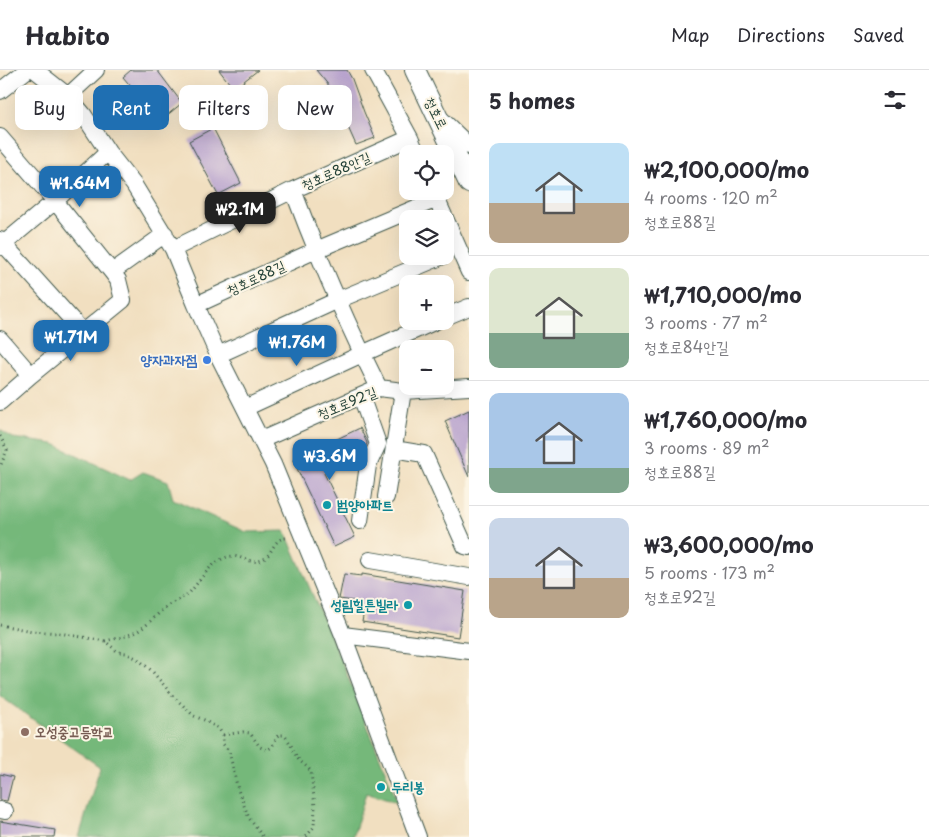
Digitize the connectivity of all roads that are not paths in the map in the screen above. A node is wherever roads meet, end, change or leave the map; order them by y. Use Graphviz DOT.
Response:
graph roads {
  1 [pos="27,70"];
  2 [pos="35,70"];
  3 [pos="96,70"];
  4 [pos="373,70"];
  5 [pos="415,70"];
  6 [pos="54,85"];
  7 [pos="80,85"];
  8 [pos="0,91"];
  9 [pos="83,114"];
  10 [pos="437,115"];
  11 [pos="0,137"];
  12 [pos="410,138"];
  13 [pos="413,145"];
  14 [pos="469,146"];
  15 [pos="108,152"];
  16 [pos="469,183"];
  17 [pos="293,190"];
  18 [pos="424,200"];
  19 [pos="55,201"];
  20 [pos="165,234"];
  21 [pos="1,244"];
  22 [pos="173,249"];
  23 [pos="316,250"];
  24 [pos="454,258"];
  25 [pos="422,265"];
  26 [pos="112,272"];
  27 [pos="469,272"];
  28 [pos="338,300"];
  29 [pos="196,306"];
  30 [pos="469,307"];
  31 [pos="454,313"];
  32 [pos="416,330"];
  33 [pos="83,332"];
  34 [pos="0,339"];
  35 [pos="362,354"];
  36 [pos="218,355"];
  37 [pos="30,375"];
  38 [pos="469,387"];
  39 [pos="379,388"];
  40 [pos="454,388"];
  41 [pos="399,390"];
  42 [pos="402,395"];
  43 [pos="361,396"];
  44 [pos="0,402"];
  45 [pos="244,408"];
  46 [pos="261,440"];
  47 [pos="394,450"];
  48 [pos="386,497"];
  49 [pos="360,521"];
  50 [pos="469,547"];
  51 [pos="370,560"];
  52 [pos="469,577"];
  53 [pos="343,635"];
  54 [pos="469,651"];
  55 [pos="418,837"];
  1 -- 8 [label="street"];
  2 -- 6 [label="street"];
  3 -- 7 [label="street"];
  4 -- 12 [label="street"];
  5 -- 10 [label="main road, 청호로"];
  9 -- 15 [label="street"];
  10 -- 14 [label="street"];
  10 -- 16 [label="main road, 청호로"];
  11 -- 19 [label="street"];
  12 -- 13 [label="street"];
  12 -- 17 [label="street, 청호로88안길"];
  15 -- 19 [label="street"];
  15 -- 20 [label="street"];
  17 -- 22 [label="street"];
  17 -- 23 [label="street, 청호로88안길"];
  18 -- 23 [label="street"];
  19 -- 21 [label="street"];
  19 -- 26 [label="street"];
  20 -- 22 [label="street"];
  20 -- 26 [label="street"];
  21 -- 33 [label="street"];
  22 -- 29 [label="street"];
  23 -- 28 [label="street, 청호로88안길"];
  23 -- 29 [label="street, 청호로88길"];
  24 -- 27 [label="street"];
  25 -- 28 [label="street"];
  26 -- 33 [label="street"];
  28 -- 35 [label="street, 청호로88안길"];
  28 -- 36 [label="street"];
  29 -- 36 [label="street"];
  30 -- 31 [label="street"];
  32 -- 35 [label="street"];
  33 -- 37 [label="street"];
  34 -- 37 [label="street"];
  35 -- 39 [label="street, 청호로88안길"];
  35 -- 45 [label="street"];
  36 -- 45 [label="street"];
  37 -- 44 [label="street"];
  38 -- 40 [label="street, 청호로92길"];
  39 -- 41 [label="street, 청호로92길"];
  39 -- 43 [label="street, 청호로92길"];
  42 -- 47 [label="street"];
  43 -- 46 [label="street, 청호로92길"];
  43 -- 49 [label="street"];
  45 -- 46 [label="street"];
  46 -- 53 [label="street"];
  47 -- 48 [label="street"];
  47 -- 50 [label="street"];
  51 -- 52 [label="street"];
  53 -- 54 [label="street"];
  53 -- 55 [label="street"];
}
